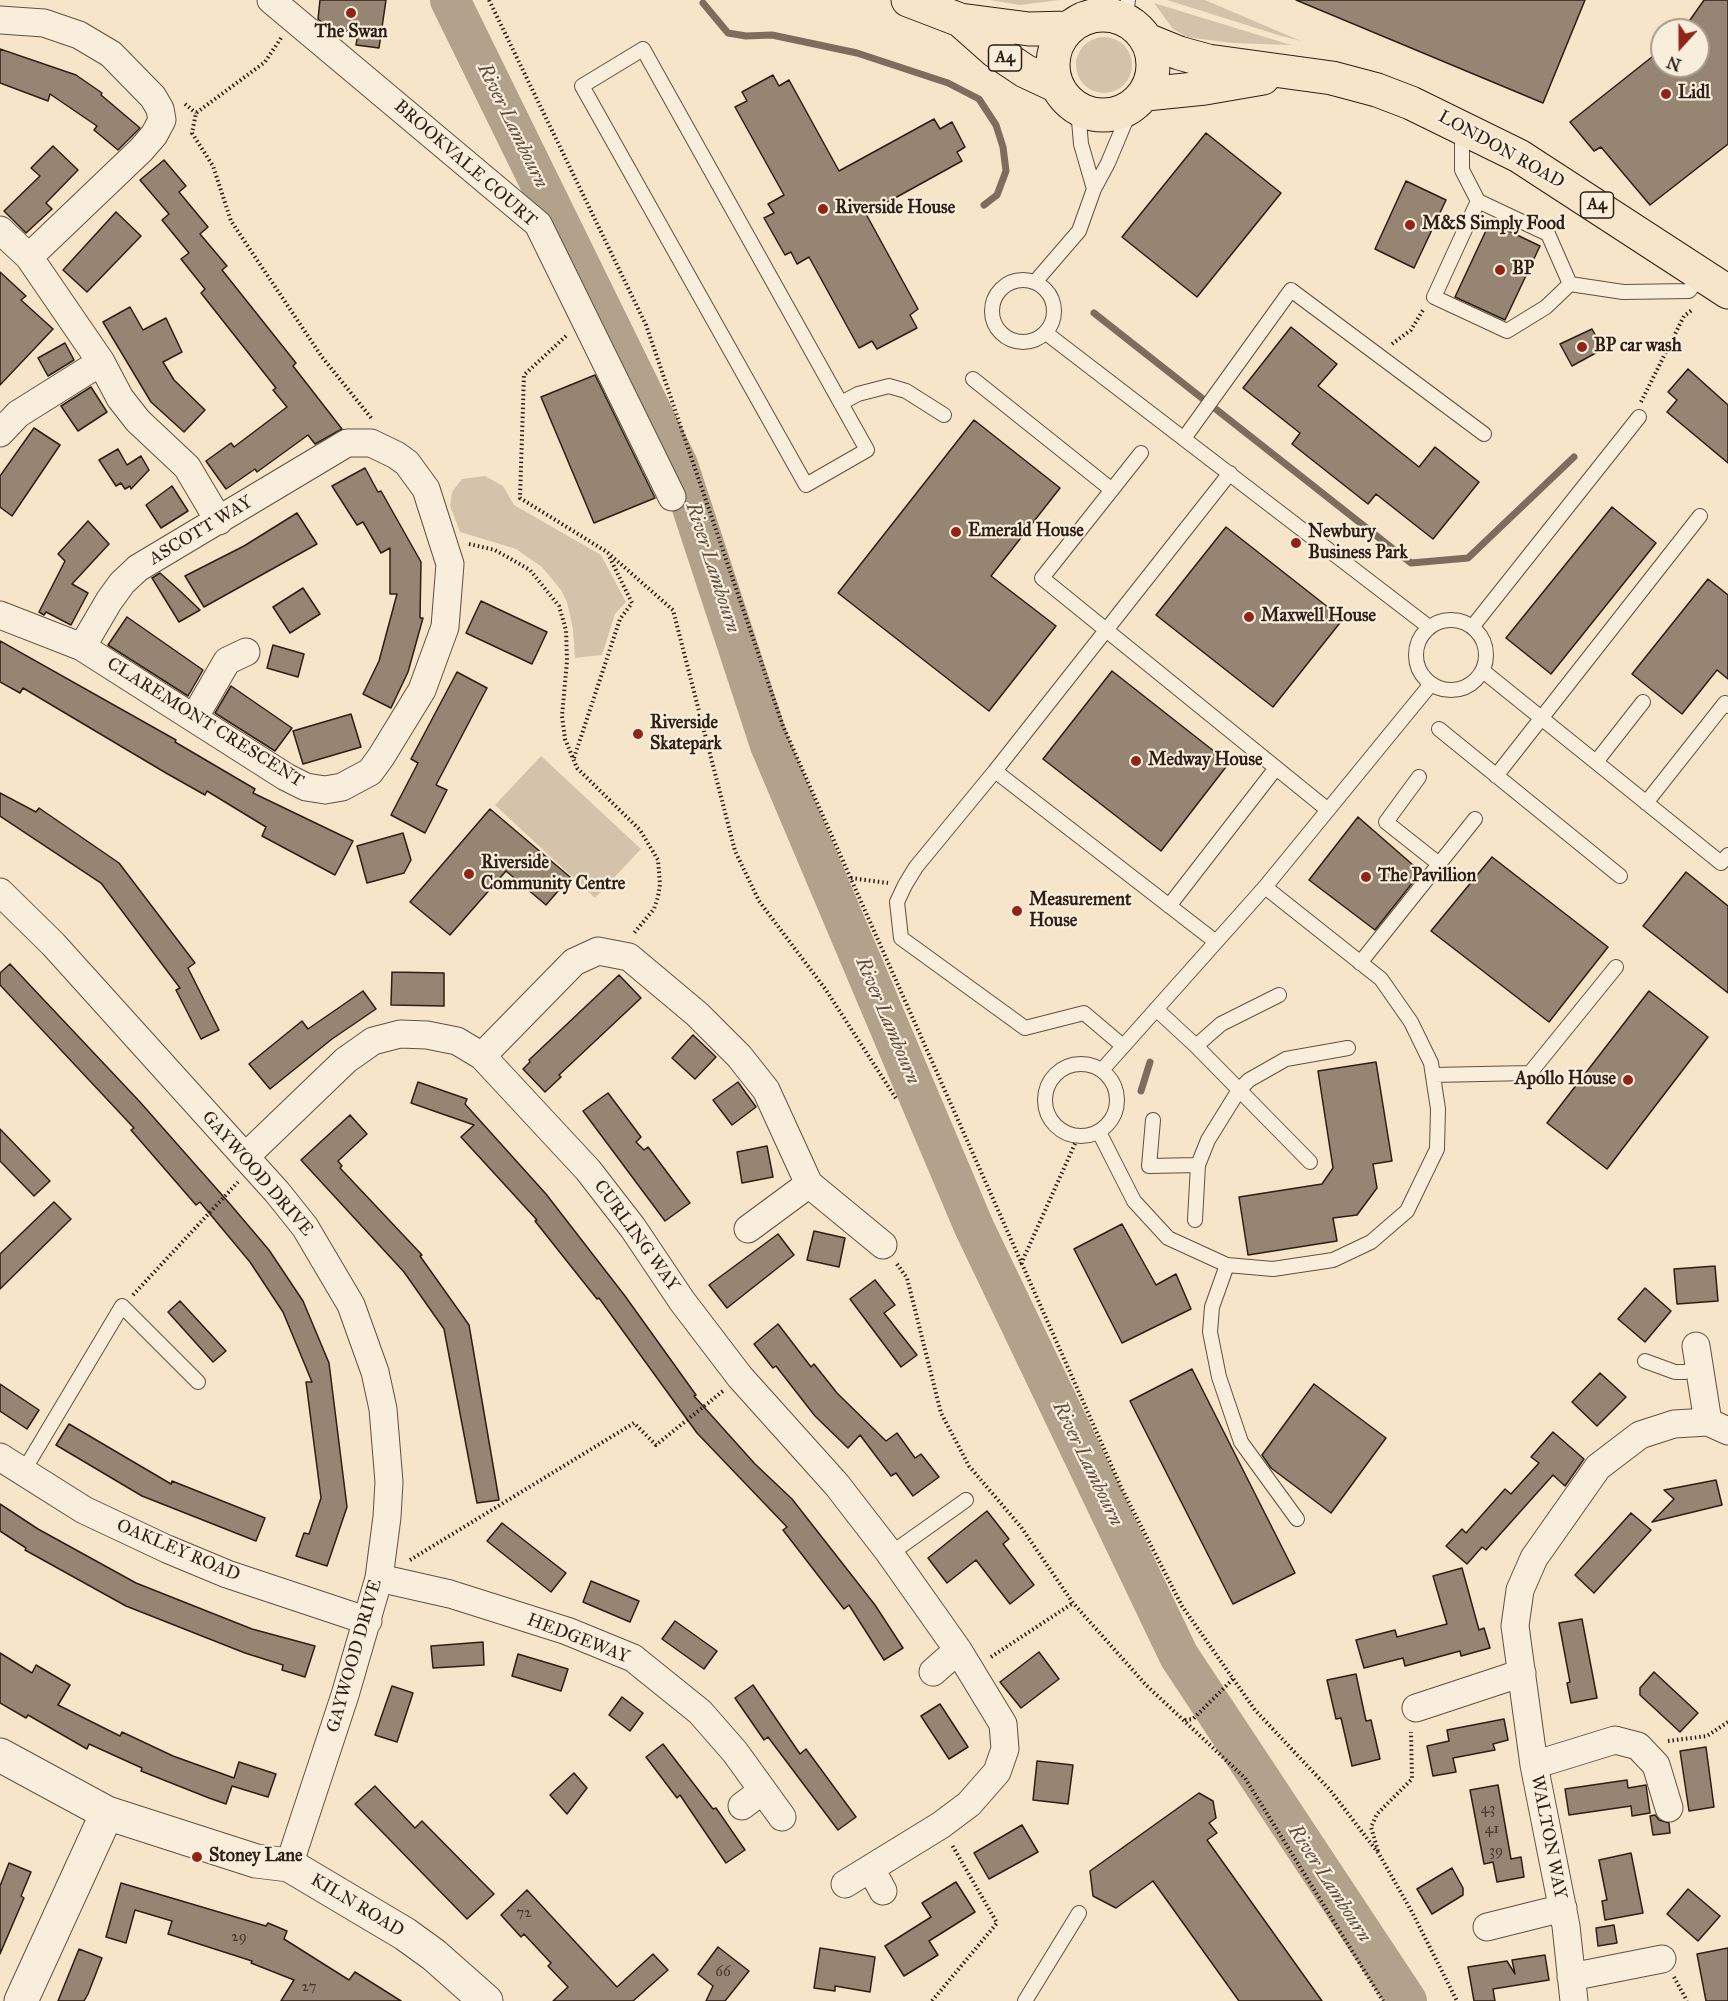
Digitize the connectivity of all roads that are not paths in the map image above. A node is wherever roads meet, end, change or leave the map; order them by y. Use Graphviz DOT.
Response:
graph roads {
  1 [pos="271,0"];
  2 [pos="908,0"];
  3 [pos="1111,17"];
  4 [pos="0,20"];
  5 [pos="960,20"];
  6 [pos="1286,73"];
  7 [pos="1068,97"];
  8 [pos="1138,101"];
  9 [pos="1461,126"];
  10 [pos="1094,189"];
  11 [pos="1478,201"];
  12 [pos="0,230"];
  13 [pos="29,257"];
  14 [pos="1035,282"];
  15 [pos="1715,283"];
  16 [pos="1570,284"];
  17 [pos="1046,333"];
  18 [pos="101,362"];
  19 [pos="973,379"];
  20 [pos="841,403"];
  21 [pos="944,415"];
  22 [pos="1639,417"];
  23 [pos="0,433"];
  24 [pos="1484,434"];
  25 [pos="1185,437"];
  26 [pos="347,443"];
  27 [pos="1141,453"];
  28 [pos="1230,473"];
  29 [pos="1112,490"];
  30 [pos="672,497"];
  31 [pos="1700,516"];
  32 [pos="219,521"];
  33 [pos="0,615"];
  34 [pos="1473,626"];
  35 [pos="1429,627"];
  36 [pos="1107,629"];
  37 [pos="82,647"];
  38 [pos="246,652"];
  39 [pos="1483,671"];
  40 [pos="1431,684"];
  41 [pos="1643,702"];
  42 [pos="1728,706"];
  43 [pos="1541,717"];
  44 [pos="194,718"];
  45 [pos="1439,729"];
  46 [pos="1596,762"];
  47 [pos="1276,768"];
  48 [pos="995,771"];
  49 [pos="1496,776"];
  50 [pos="1419,777"];
  51 [pos="1646,803"];
  52 [pos="1328,810"];
  53 [pos="1475,819"];
  54 [pos="1725,859"];
  55 [pos="1439,864"];
  56 [pos="1620,876"];
  57 [pos="1265,887"];
  58 [pos="0,892"];
  59 [pos="1169,906"];
  60 [pos="1216,942"];
  61 [pos="1360,963"];
  62 [pos="1616,967"];
  63 [pos="1279,995"];
  64 [pos="1156,1009"];
  65 [pos="1123,1046"];
  66 [pos="1196,1046"];
  67 [pos="1348,1048"];
  68 [pos="482,1056"];
  69 [pos="1102,1070"];
  70 [pos="1433,1075"];
  71 [pos="1239,1090"];
  72 [pos="1153,1120"];
  73 [pos="1099,1132"];
  74 [pos="249,1162"];
  75 [pos="1310,1162"];
  76 [pos="1198,1165"];
  77 [pos="809,1184"];
  78 [pos="1195,1220"];
  79 [pos="748,1229"];
  80 [pos="883,1245"];
  81 [pos="1227,1265"];
  82 [pos="1697,1357"];
  83 [pos="1646,1361"];
  84 [pos="198,1382"];
  85 [pos="1718,1427"];
  86 [pos="0,1457"];
  87 [pos="23,1472"];
  88 [pos="966,1500"];
  89 [pos="1297,1520"];
  90 [pos="890,1554"];
  91 [pos="379,1578"];
  92 [pos="368,1621"];
  93 [pos="958,1650"];
  94 [pos="933,1672"];
  95 [pos="1522,1673"];
  96 [pos="1416,1708"];
  97 [pos="0,1755"];
  98 [pos="1534,1765"];
  99 [pos="1669,1808"];
  100 [pos="107,1813"];
  101 [pos="782,1817"];
  102 [pos="289,1865"];
  103 [pos="845,1884"];
  104 [pos="1563,1908"];
  105 [pos="1079,1913"];
  106 [pos="1487,1927"];
  107 [pos="1662,1959"];
  108 [pos="1573,1989"];
  109 [pos="21,2001"];
  110 [pos="486,2001"];
  111 [pos="1025,2001"];
  1 -- 30 [label="street, BROOKVALE COURT"];
  2 -- 5 [label="main road, LONDON ROAD / A4"];
  3 -- 5 [label="main road, LONDON ROAD / A4"];
  3 -- 6 [label="main road, LONDON ROAD / A4"];
  3 -- 7 [label="main road"];
  3 -- 8 [label="main road"];
  4 -- 13 [label="street"];
  5 -- 7 [label="main road, LONDON ROAD / A4"];
  6 -- 8 [label="main road, LONDON ROAD / A4"];
  6 -- 9 [label="main road, LONDON ROAD / A4"];
  7 -- 8 [label="main road, A4"];
  7 -- 10 [label="lane"];
  8 -- 10 [label="lane"];
  9 -- 11 [label="lane"];
  9 -- 15 [label="main road, LONDON ROAD / A4"];
  10 -- 14 [label="lane"];
  11 -- 16 [label="lane"];
  11 -- 16 [label="lane"];
  12 -- 13 [label="street"];
  13 -- 18 [label="street"];
  14 -- 17 [label="lane"];
  14 -- 17 [label="lane"];
  15 -- 16 [label="lane"];
  17 -- 25 [label="lane"];
  18 -- 23 [label="street"];
  18 -- 32 [label="street"];
  19 -- 29 [label="lane"];
  20 -- 20 [label="lane"];
  20 -- 21 [label="lane"];
  22 -- 34 [label="lane"];
  24 -- 25 [label="lane"];
  25 -- 28 [label="lane"];
  26 -- 32 [label="street, ASCOTT WAY"];
  26 -- 44 [label="street, CLAREMONT CRESCENT"];
  27 -- 29 [label="lane"];
  28 -- 35 [label="lane"];
  28 -- 36 [label="lane"];
  29 -- 36 [label="lane"];
  31 -- 43 [label="lane"];
  32 -- 37 [label="street, ASCOTT WAY"];
  33 -- 37 [label="street, CLAREMONT CRESCENT"];
  34 -- 35 [label="lane"];
  34 -- 39 [label="lane"];
  35 -- 40 [label="lane"];
  36 -- 47 [label="lane"];
  36 -- 48 [label="lane"];
  37 -- 44 [label="street, CLAREMONT CRESCENT"];
  38 -- 44 [label="street"];
  39 -- 40 [label="lane"];
  39 -- 43 [label="lane"];
  40 -- 52 [label="lane"];
  41 -- 46 [label="lane"];
  42 -- 51 [label="lane"];
  43 -- 46 [label="lane"];
  43 -- 49 [label="lane"];
  45 -- 49 [label="lane"];
  46 -- 51 [label="lane"];
  47 -- 52 [label="lane"];
  47 -- 59 [label="lane"];
  48 -- 59 [label="lane"];
  48 -- 65 [label="lane"];
  49 -- 56 [label="lane"];
  50 -- 55 [label="lane"];
  51 -- 54 [label="lane"];
  52 -- 57 [label="lane"];
  53 -- 55 [label="lane"];
  55 -- 61 [label="lane"];
  57 -- 60 [label="lane"];
  57 -- 61 [label="lane"];
  58 -- 74 [label="street, GAYWOOD DRIVE"];
  59 -- 60 [label="lane"];
  60 -- 64 [label="lane"];
  61 -- 70 [label="lane"];
  62 -- 70 [label="lane"];
  63 -- 66 [label="lane"];
  64 -- 65 [label="lane"];
  64 -- 66 [label="lane"];
  65 -- 69 [label="lane"];
  66 -- 71 [label="lane"];
  67 -- 71 [label="lane"];
  68 -- 74 [label="street, CURLING WAY"];
  68 -- 77 [label="street"];
  68 -- 90 [label="street, CURLING WAY"];
  69 -- 73 [label="lane"];
  69 -- 73 [label="lane"];
  70 -- 81 [label="lane"];
  71 -- 75 [label="lane"];
  71 -- 76 [label="lane"];
  72 -- 76 [label="lane"];
  73 -- 81 [label="lane"];
  74 -- 91 [label="street, GAYWOOD DRIVE"];
  76 -- 78 [label="lane"];
  77 -- 79 [label="street"];
  77 -- 80 [label="street"];
  81 -- 89 [label="lane"];
  82 -- 83 [label="lane"];
  82 -- 85 [label="street, WALTON WAY"];
  84 -- 87 [label="lane"];
  85 -- 95 [label="street, WALTON WAY"];
  86 -- 87 [label="street, OAKLEY ROAD"];
  87 -- 92 [label="street, OAKLEY ROAD"];
  88 -- 90 [label="lane"];
  90 -- 93 [label="street, CURLING WAY"];
  91 -- 92 [label="street, GAYWOOD DRIVE"];
  91 -- 101 [label="street, HEDGEWAY"];
  92 -- 102 [label="street, GAYWOOD DRIVE"];
  93 -- 94 [label="street"];
  93 -- 103 [label="street, CURLING WAY"];
  95 -- 96 [label="street"];
  95 -- 98 [label="street, WALTON WAY"];
  97 -- 100 [label="street, KILN ROAD"];
  98 -- 99 [label="street, WALTON WAY"];
  98 -- 104 [label="street, WALTON WAY"];
  100 -- 102 [label="street, KILN ROAD"];
  100 -- 109 [label="street"];
  102 -- 110 [label="street, KILN ROAD"];
  104 -- 106 [label="street, WALTON WAY"];
  104 -- 108 [label="street, WALTON WAY"];
  105 -- 111 [label="lane"];
  107 -- 108 [label="street, WALTON WAY"];
}
